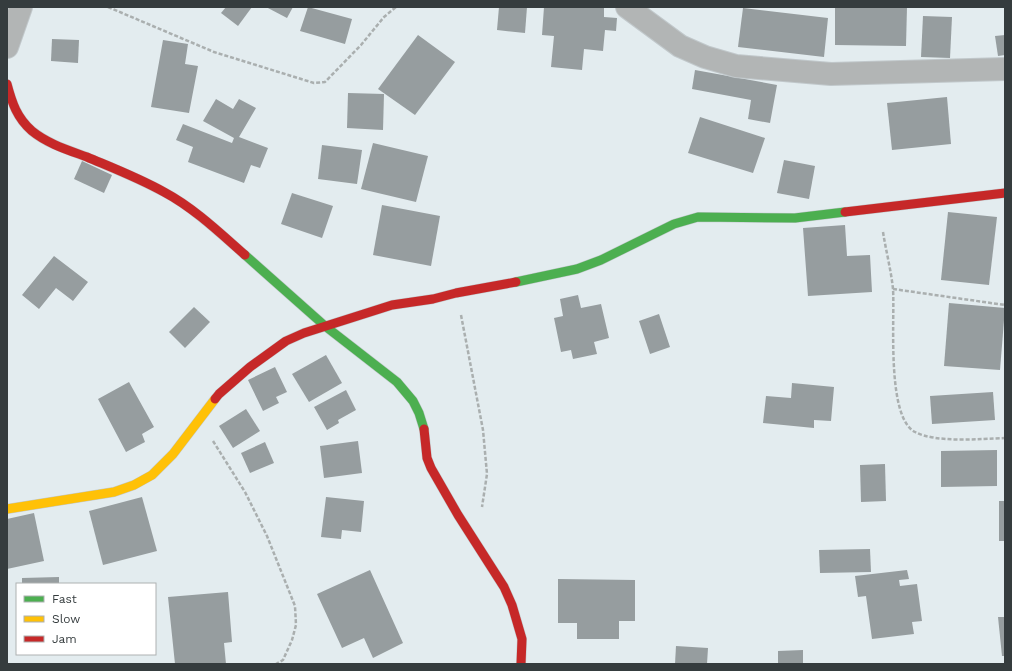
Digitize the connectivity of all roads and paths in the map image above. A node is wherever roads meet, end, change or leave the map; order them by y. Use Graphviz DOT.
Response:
graph roads {
  1 [pos="21,7"];
  2 [pos="108,7"];
  3 [pos="396,7"];
  4 [pos="627,7"];
  5 [pos="7,47"];
  6 [pos="1005,69"];
  7 [pos="7,84"];
  8 [pos="1005,193"];
  9 [pos="879,208"];
  10 [pos="893,289"];
  11 [pos="456,293"];
  12 [pos="1005,305"];
  13 [pos="325,326"];
  14 [pos="200,420"];
  15 [pos="1005,438"];
  16 [pos="7,509"];
  17 [pos="478,546"];
  18 [pos="276,664"];
  19 [pos="521,664"];
  1 -- 5 [label="street"];
  2 -- 3 [label="path"];
  4 -- 6 [label="street"];
  7 -- 13 [label="street"];
  8 -- 9 [label="street"];
  9 -- 10 [label="path"];
  9 -- 11 [label="street"];
  10 -- 12 [label="path"];
  10 -- 15 [label="path"];
  11 -- 13 [label="street"];
  11 -- 17 [label="path"];
  13 -- 14 [label="street"];
  13 -- 17 [label="street"];
  14 -- 16 [label="street"];
  14 -- 18 [label="path"];
  17 -- 19 [label="street"];
}
